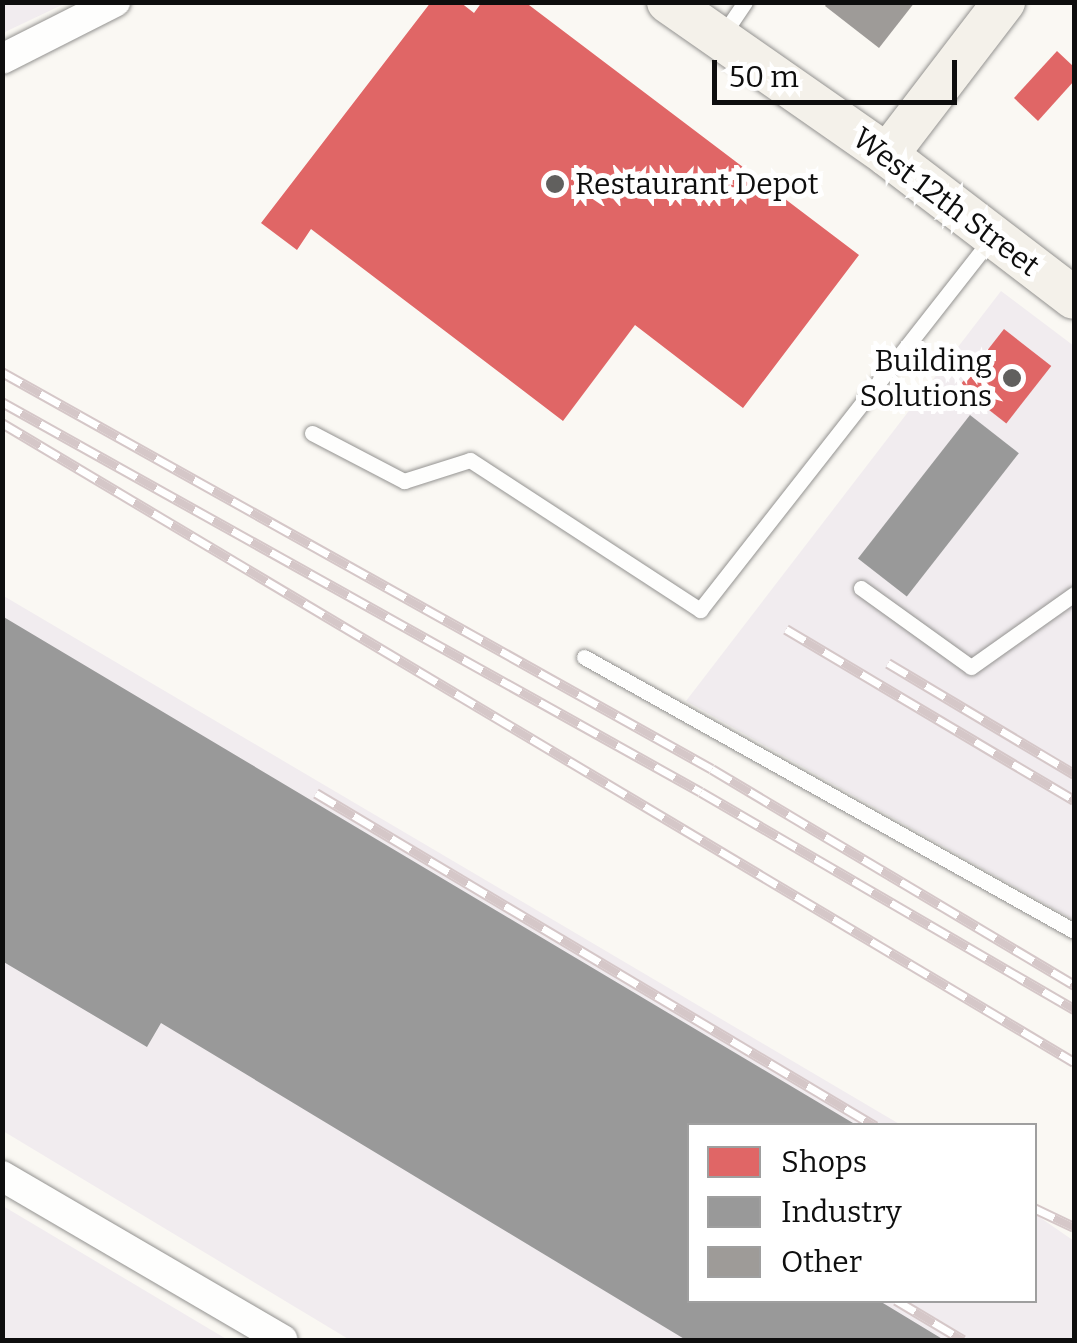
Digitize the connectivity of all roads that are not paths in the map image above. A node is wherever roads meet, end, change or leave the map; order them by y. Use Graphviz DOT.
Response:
graph roads {
  1 [pos="668,2"];
  2 [pos="745,2"];
  3 [pos="1004,2"];
  4 [pos="106,5"];
  5 [pos="720,38"];
  6 [pos="2,60"];
  7 [pos="887,155"];
  8 [pos="992,237"];
  9 [pos="1074,298"];
  10 [pos="312,432"];
  11 [pos="861,588"];
  12 [pos="1074,594"];
  13 [pos="584,657"];
  14 [pos="1074,931"];
  15 [pos="2,1176"];
  16 [pos="283,1340"];
  1 -- 5 [label="main road, West 12th Street"];
  2 -- 5 [label="lane"];
  3 -- 7 [label="main road"];
  4 -- 6 [label="street"];
  5 -- 7 [label="main road, West 12th Street"];
  7 -- 8 [label="main road, West 12th Street"];
  8 -- 9 [label="main road, West 12th Street"];
  8 -- 10 [label="lane"];
  11 -- 12 [label="lane"];
  13 -- 14 [label="lane"];
  15 -- 16 [label="street"];
}
